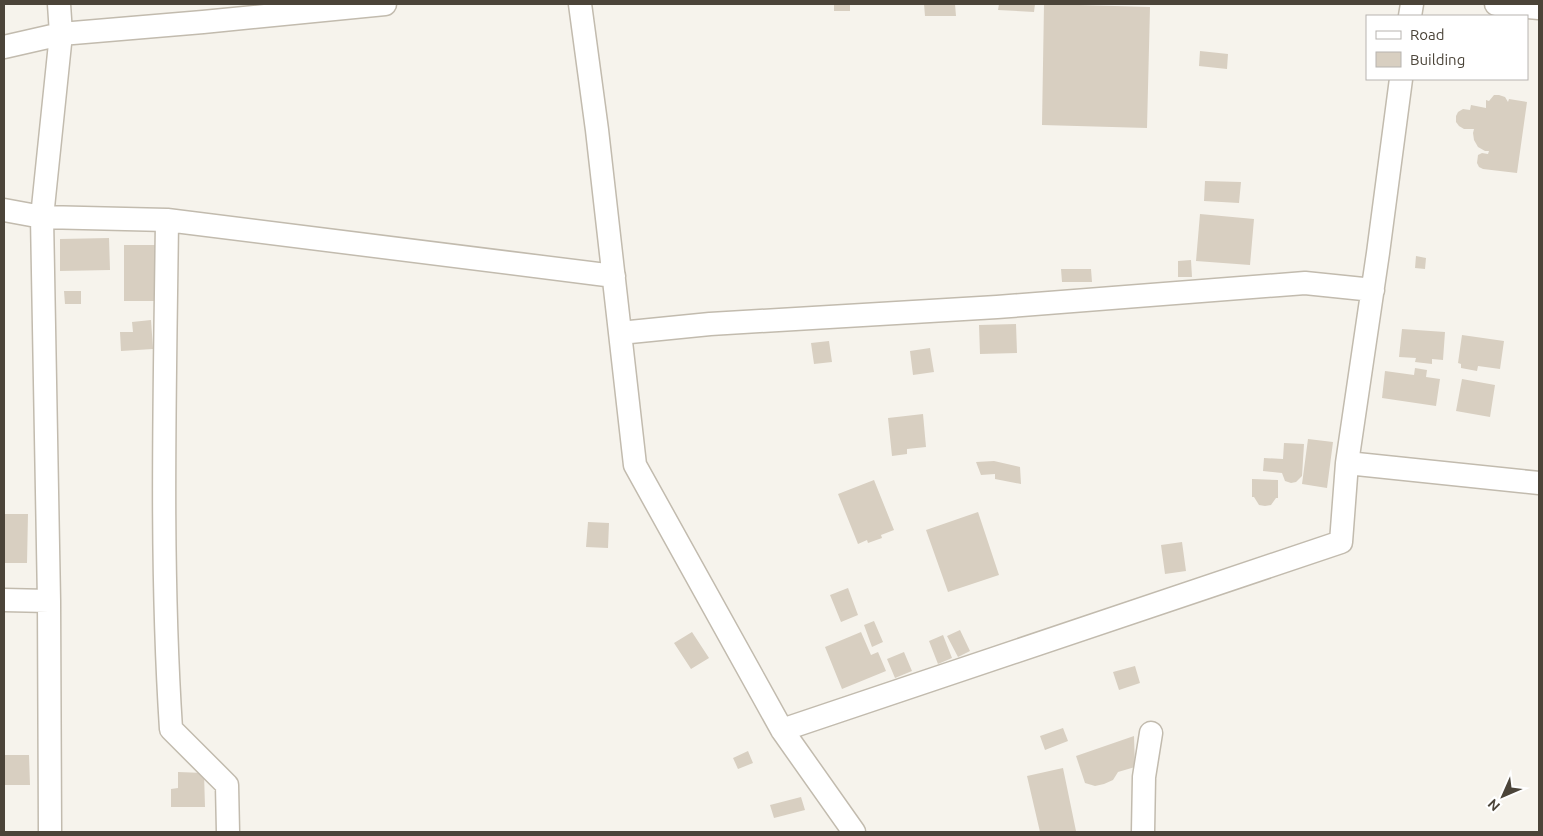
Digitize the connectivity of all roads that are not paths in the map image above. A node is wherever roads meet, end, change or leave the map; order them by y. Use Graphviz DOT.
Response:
graph roads {
  1 [pos="59,4"];
  2 [pos="385,4"];
  3 [pos="580,4"];
  4 [pos="1496,4"];
  5 [pos="1539,8"];
  6 [pos="61,34"];
  7 [pos="4,47"];
  8 [pos="1401,80"];
  9 [pos="4,210"];
  10 [pos="42,217"];
  11 [pos="167,220"];
  12 [pos="614,276"];
  13 [pos="1373,290"];
  14 [pos="620,333"];
  15 [pos="1347,463"];
  16 [pos="1539,483"];
  17 [pos="4,600"];
  18 [pos="49,601"];
  19 [pos="782,730"];
  20 [pos="1151,733"];
  21 [pos="50,832"];
  22 [pos="228,832"];
  23 [pos="854,832"];
  24 [pos="1143,832"];
  1 -- 6 [label="street"];
  2 -- 6 [label="street"];
  3 -- 12 [label="street"];
  4 -- 5 [label="street"];
  6 -- 7 [label="street"];
  6 -- 10 [label="street"];
  8 -- 13 [label="street"];
  9 -- 10 [label="street"];
  10 -- 11 [label="street"];
  10 -- 18 [label="street"];
  11 -- 12 [label="street"];
  11 -- 22 [label="street"];
  12 -- 14 [label="street"];
  13 -- 14 [label="street"];
  13 -- 15 [label="street"];
  14 -- 19 [label="street"];
  15 -- 16 [label="street"];
  15 -- 19 [label="street"];
  17 -- 18 [label="street"];
  18 -- 21 [label="street"];
  19 -- 23 [label="street"];
  20 -- 24 [label="street"];
}
